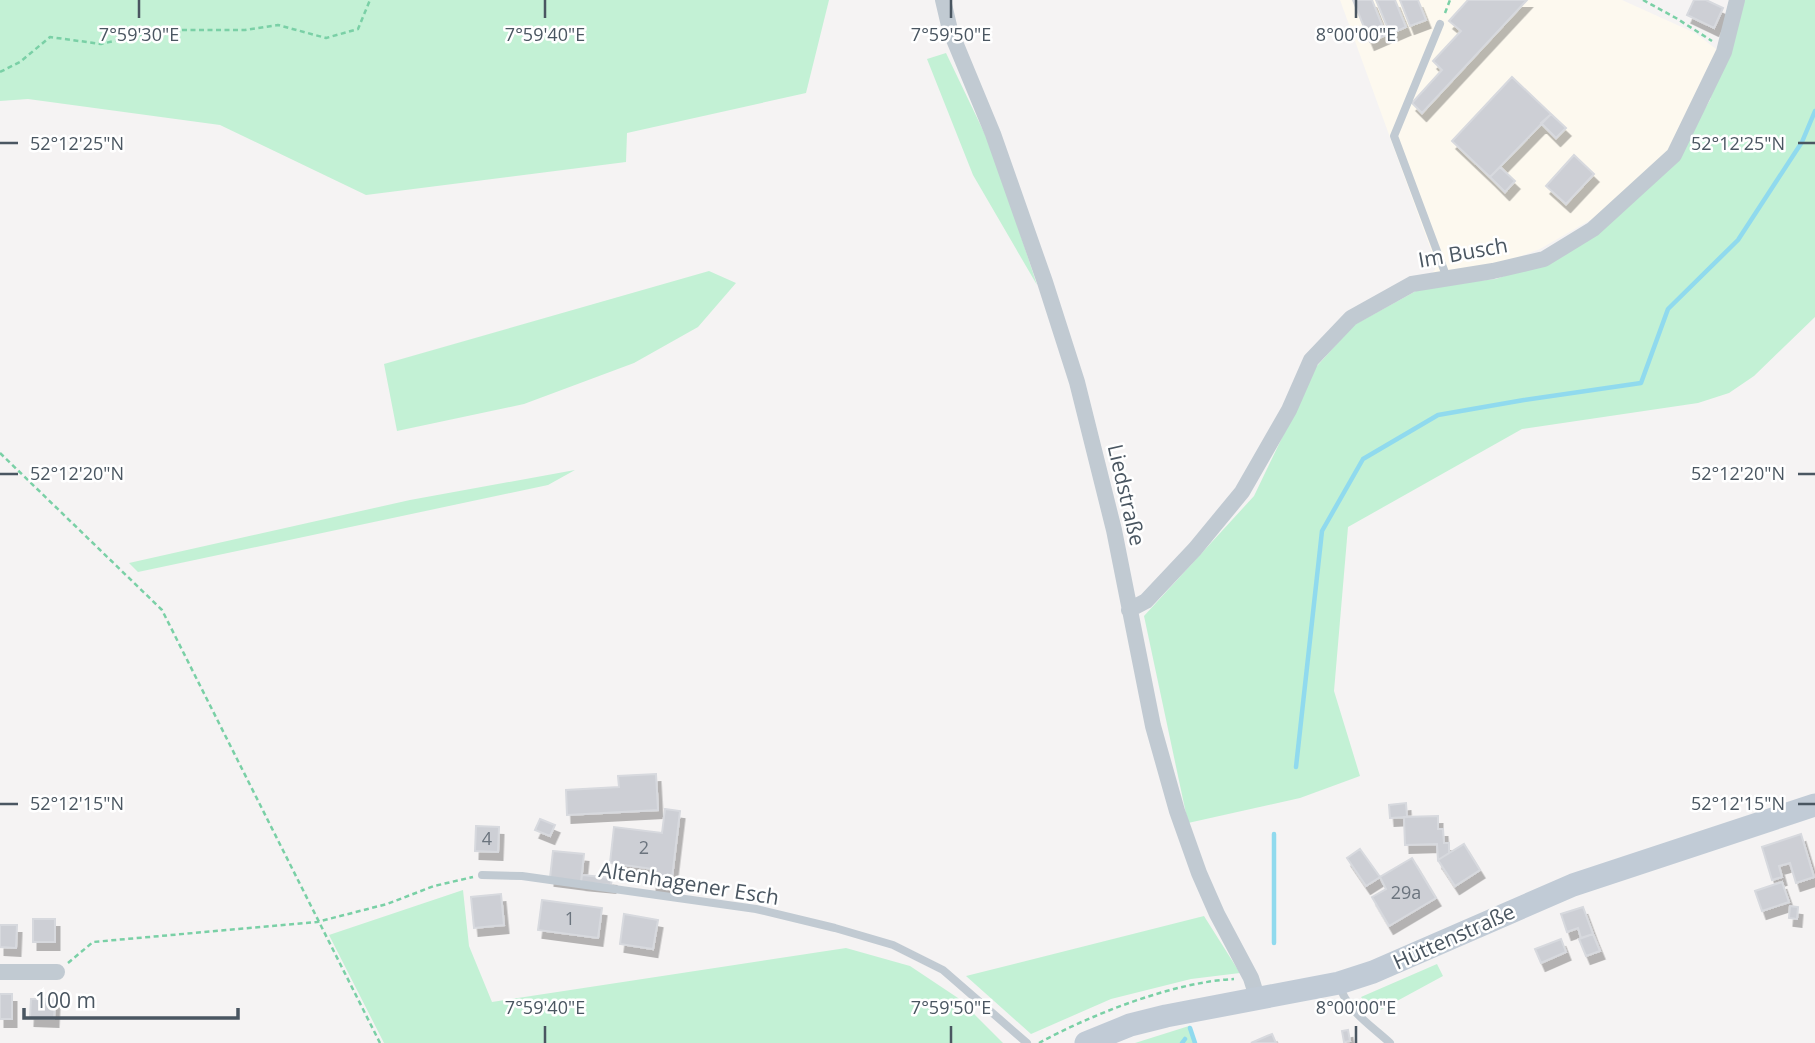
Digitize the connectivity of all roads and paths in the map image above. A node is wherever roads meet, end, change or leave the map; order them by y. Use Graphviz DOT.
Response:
graph roads {
  1 [pos="370,0"];
  2 [pos="943,0"];
  3 [pos="1450,0"];
  4 [pos="1643,0"];
  5 [pos="1737,0"];
  6 [pos="1440,24"];
  7 [pos="1724,52"];
  8 [pos="0,72"];
  9 [pos="1447,278"];
  10 [pos="0,453"];
  11 [pos="1129,610"];
  12 [pos="1815,805"];
  13 [pos="482,875"];
  14 [pos="317,922"];
  15 [pos="0,972"];
  16 [pos="57,972"];
  17 [pos="1339,983"];
  18 [pos="1258,1000"];
  19 [pos="380,1043"];
  20 [pos="1027,1043"];
  21 [pos="1086,1043"];
  22 [pos="1391,1043"];
  1 -- 8 [label="path"];
  2 -- 11 [label="street, Liedstraße"];
  3 -- 6 [label="path"];
  4 -- 7 [label="path"];
  5 -- 7 [label="street, Im Busch"];
  6 -- 9 [label="lane"];
  7 -- 9 [label="street, Im Busch"];
  9 -- 11 [label="street, Im Busch"];
  10 -- 14 [label="path"];
  11 -- 18 [label="street, Liedstraße"];
  12 -- 17 [label="main road, Hüttenstraße"];
  13 -- 14 [label="path"];
  13 -- 20 [label="lane, Altenhagener Esch"];
  14 -- 16 [label="path"];
  14 -- 19 [label="path"];
  15 -- 16 [label="street"];
  17 -- 18 [label="main road, Hüttenstraße"];
  17 -- 22 [label="lane"];
  18 -- 21 [label="main road, Hüttenstraße"];
}
